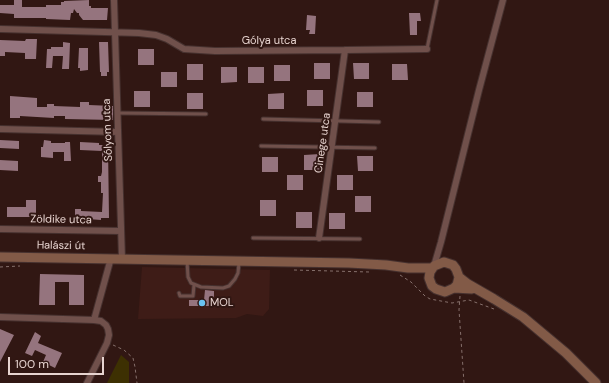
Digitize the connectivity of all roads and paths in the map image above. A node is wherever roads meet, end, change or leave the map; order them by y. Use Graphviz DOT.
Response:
graph roads {
  1 [pos="114,0"];
  2 [pos="438,0"];
  3 [pos="503,0"];
  4 [pos="0,29"];
  5 [pos="115,32"];
  6 [pos="427,49"];
  7 [pos="345,50"];
  8 [pos="117,113"];
  9 [pos="206,114"];
  10 [pos="263,119"];
  11 [pos="336,121"];
  12 [pos="379,122"];
  13 [pos="0,129"];
  14 [pos="118,132"];
  15 [pos="261,146"];
  16 [pos="332,147"];
  17 [pos="375,148"];
  18 [pos="0,229"];
  19 [pos="121,232"];
  20 [pos="253,238"];
  21 [pos="319,238"];
  22 [pos="360,239"];
  23 [pos="441,242"];
  24 [pos="0,257"];
  25 [pos="111,258"];
  26 [pos="122,259"];
  27 [pos="186,260"];
  28 [pos="239,261"];
  29 [pos="444,262"];
  30 [pos="26,265"];
  31 [pos="0,267"];
  32 [pos="433,267"];
  33 [pos="408,268"];
  34 [pos="291,270"];
  35 [pos="370,272"];
  36 [pos="396,274"];
  37 [pos="459,277"];
  38 [pos="429,278"];
  39 [pos="194,285"];
  40 [pos="454,288"];
  41 [pos="476,289"];
  42 [pos="179,293"];
  43 [pos="460,296"];
  44 [pos="459,301"];
  45 [pos="494,309"];
  46 [pos="0,317"];
  47 [pos="94,322"];
  48 [pos="107,342"];
  49 [pos="87,383"];
  50 [pos="136,383"];
  51 [pos="464,383"];
  52 [pos="596,383"];
  1 -- 5 [label="street, Sólyom utca"];
  2 -- 6 [label="lane"];
  3 -- 23 [label="street"];
  4 -- 5 [label="street, Gólya utca"];
  5 -- 7 [label="street, Gólya utca"];
  5 -- 8 [label="street, Sólyom utca"];
  6 -- 7 [label="street, Gólya utca"];
  7 -- 11 [label="street, Cinege utca"];
  8 -- 9 [label="lane"];
  8 -- 14 [label="street, Sólyom utca"];
  10 -- 11 [label="lane"];
  11 -- 12 [label="lane"];
  11 -- 16 [label="street, Cinege utca"];
  13 -- 14 [label="street"];
  14 -- 19 [label="street, Sólyom utca"];
  15 -- 16 [label="lane"];
  16 -- 17 [label="lane"];
  16 -- 21 [label="street, Cinege utca"];
  18 -- 19 [label="street, Zöldike utca"];
  19 -- 26 [label="street, Sólyom utca"];
  20 -- 21 [label="lane"];
  21 -- 22 [label="lane"];
  23 -- 29 [label="street"];
  23 -- 32 [label="street"];
  24 -- 25 [label="main road, Halászi út"];
  25 -- 26 [label="main road, Halászi út"];
  25 -- 47 [label="street"];
  26 -- 27 [label="main road, Halászi út"];
  27 -- 28 [label="main road, Halászi út"];
  27 -- 39 [label="lane"];
  28 -- 33 [label="main road, Halászi út"];
  28 -- 39 [label="lane"];
  29 -- 32 [label="main road"];
  29 -- 37 [label="main road"];
  30 -- 31 [label="path"];
  32 -- 33 [label="main road"];
  32 -- 38 [label="main road"];
  33 -- 38 [label="main road"];
  34 -- 35 [label="path"];
  36 -- 44 [label="path"];
  37 -- 40 [label="main road"];
  37 -- 41 [label="main road"];
  38 -- 40 [label="main road"];
  39 -- 42 [label="lane"];
  40 -- 41 [label="main road"];
  41 -- 52 [label="main road"];
  43 -- 44 [label="path"];
  44 -- 45 [label="path"];
  44 -- 51 [label="path"];
  46 -- 47 [label="street"];
  47 -- 48 [label="street"];
  48 -- 49 [label="street"];
  48 -- 50 [label="path"];
}
